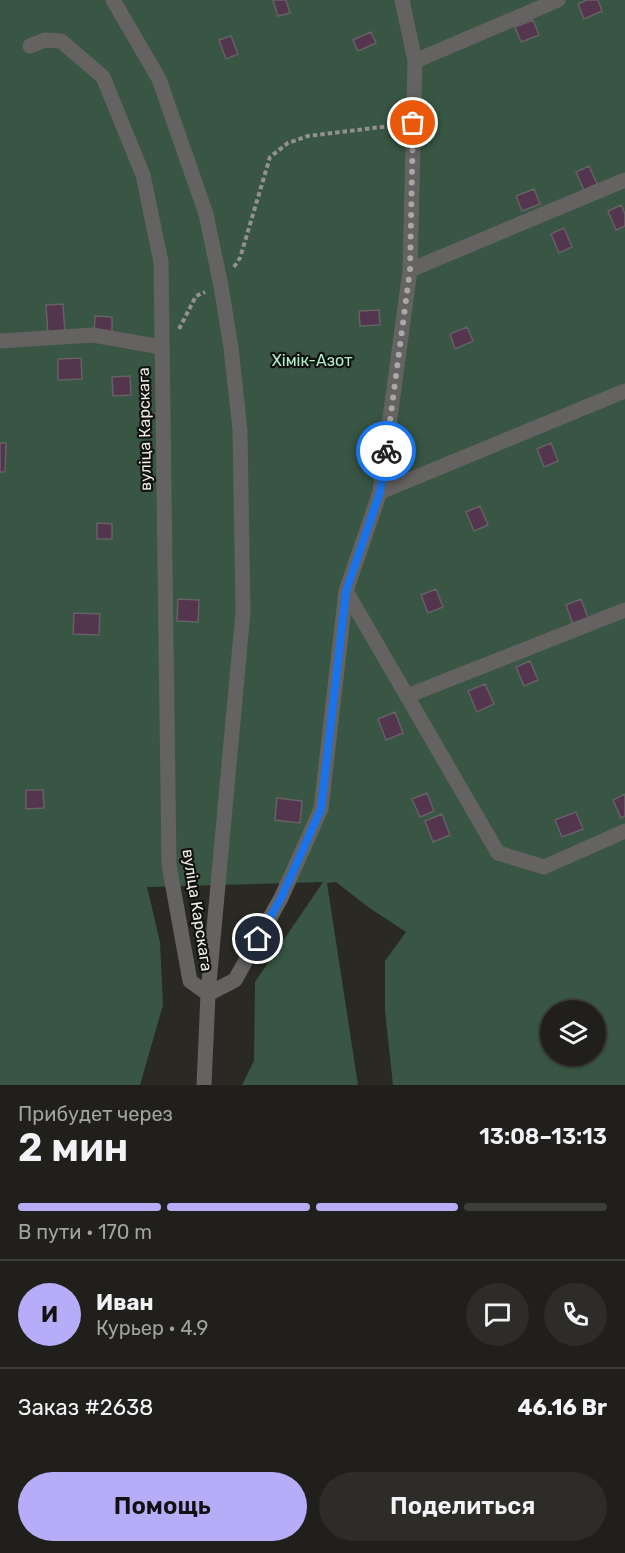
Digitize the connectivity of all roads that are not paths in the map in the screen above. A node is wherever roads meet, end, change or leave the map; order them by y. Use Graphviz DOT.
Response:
graph roads {
  1 [pos="113,0"];
  2 [pos="402,0"];
  3 [pos="558,0"];
  4 [pos="30,46"];
  5 [pos="415,61"];
  6 [pos="625,180"];
  7 [pos="410,270"];
  8 [pos="0,341"];
  9 [pos="160,346"];
  10 [pos="625,392"];
  11 [pos="380,492"];
  12 [pos="346,591"];
  13 [pos="625,610"];
  14 [pos="407,696"];
  15 [pos="625,831"];
  16 [pos="208,994"];
  17 [pos="204,1085"];
  1 -- 16 [label="street"];
  2 -- 5 [label="street, вуліца Карскага"];
  3 -- 5 [label="street"];
  4 -- 9 [label="street, вуліца Карскага"];
  5 -- 7 [label="street, вуліца Карскага"];
  6 -- 7 [label="street"];
  7 -- 11 [label="street, вуліца Карскага"];
  8 -- 9 [label="street"];
  9 -- 16 [label="street, вуліца Карскага"];
  10 -- 11 [label="street"];
  11 -- 12 [label="street, вуліца Карскага"];
  12 -- 14 [label="street"];
  12 -- 16 [label="street, вуліца Карскага"];
  13 -- 14 [label="street"];
  14 -- 15 [label="street"];
  16 -- 17 [label="street"];
}
